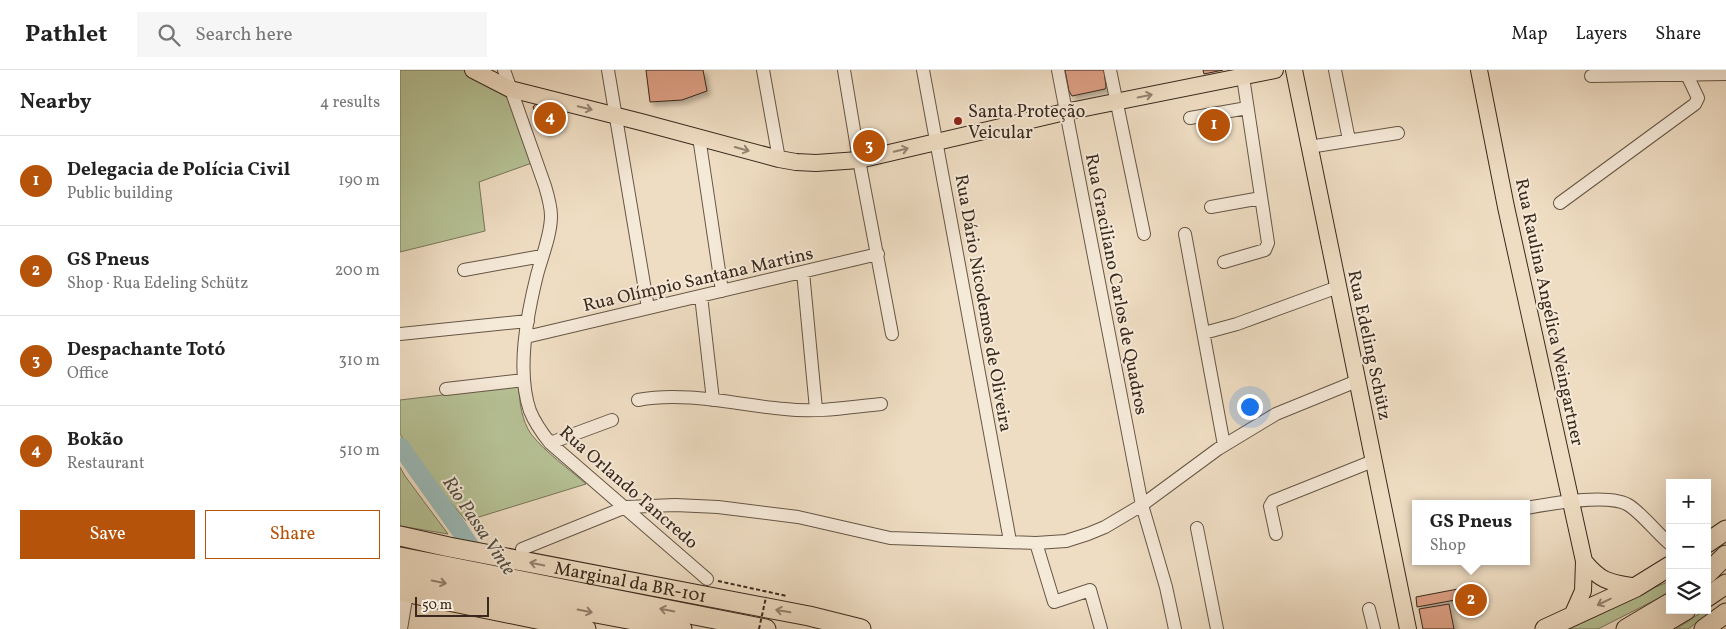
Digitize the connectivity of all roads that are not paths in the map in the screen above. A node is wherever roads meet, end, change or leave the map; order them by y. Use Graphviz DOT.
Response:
graph roads {
  1 [pos="473,70"];
  2 [pos="504,70"];
  3 [pos="608,70"];
  4 [pos="763,70"];
  5 [pos="844,70"];
  6 [pos="923,70"];
  7 [pos="1058,70"];
  8 [pos="1110,70"];
  9 [pos="1275,70"];
  10 [pos="1294,70"];
  11 [pos="1335,70"];
  12 [pos="1479,70"];
  13 [pos="1687,72"];
  14 [pos="1726,74"];
  15 [pos="1590,76"];
  16 [pos="1242,77"];
  17 [pos="510,89"];
  18 [pos="1116,102"];
  19 [pos="1247,108"];
  20 [pos="1066,112"];
  21 [pos="616,115"];
  22 [pos="1190,118"];
  23 [pos="1398,133"];
  24 [pos="699,137"];
  25 [pos="1349,140"];
  26 [pos="936,142"];
  27 [pos="1309,146"];
  28 [pos="779,159"];
  29 [pos="859,160"];
  30 [pos="1261,198"];
  31 [pos="1560,204"];
  32 [pos="1211,207"];
  33 [pos="1144,234"];
  34 [pos="1185,234"];
  35 [pos="878,254"];
  36 [pos="542,256"];
  37 [pos="1224,262"];
  38 [pos="464,270"];
  39 [pos="803,272"];
  40 [pos="1338,287"];
  41 [pos="722,291"];
  42 [pos="701,296"];
  43 [pos="648,308"];
  44 [pos="528,320"];
  45 [pos="1204,333"];
  46 [pos="400,334"];
  47 [pos="892,334"];
  48 [pos="526,337"];
  49 [pos="524,380"];
  50 [pos="1357,381"];
  51 [pos="446,389"];
  52 [pos="638,400"];
  53 [pos="713,400"];
  54 [pos="881,404"];
  55 [pos="816,409"];
  56 [pos="612,420"];
  57 [pos="550,443"];
  58 [pos="1224,445"];
  59 [pos="1373,461"];
  60 [pos="1570,500"];
  61 [pos="1142,505"];
  62 [pos="626,507"];
  63 [pos="1530,507"];
  64 [pos="1197,528"];
  65 [pos="1726,530"];
  66 [pos="1276,534"];
  67 [pos="400,536"];
  68 [pos="1666,540"];
  69 [pos="1711,540"];
  70 [pos="1010,541"];
  71 [pos="1036,543"];
  72 [pos="518,555"];
  73 [pos="1726,555"];
  74 [pos="400,557"];
  75 [pos="1584,562"];
  76 [pos="1726,565"];
  77 [pos="1666,568"];
  78 [pos="1711,572"];
  79 [pos="400,574"];
  80 [pos="1711,574"];
  81 [pos="706,579"];
  82 [pos="1726,584"];
  83 [pos="1636,587"];
  84 [pos="403,592"];
  85 [pos="1711,594"];
  86 [pos="478,599"];
  87 [pos="1666,605"];
  88 [pos="1369,609"];
  89 [pos="1726,613"];
  90 [pos="1679,614"];
  91 [pos="1571,618"];
  92 [pos="401,629"];
  93 [pos="586,629"];
  94 [pos="682,629"];
  95 [pos="766,629"];
  96 [pos="861,629"];
  97 [pos="1101,629"];
  98 [pos="1174,629"];
  99 [pos="1217,629"];
  100 [pos="1374,629"];
  101 [pos="1408,629"];
  102 [pos="1545,629"];
  103 [pos="1626,629"];
  104 [pos="1654,629"];
  105 [pos="1704,629"];
  1 -- 17 [label="main road"];
  2 -- 17 [label="street, Rua Orlando Tancredo"];
  3 -- 21 [label="street"];
  4 -- 28 [label="street"];
  5 -- 29 [label="street"];
  6 -- 26 [label="street, Rua Dário Nicodemos de Oliveira"];
  7 -- 20 [label="street, Rua Graciliano Carlos de Quadros"];
  8 -- 18 [label="street"];
  9 -- 16 [label="main road"];
  10 -- 27 [label="main road, Rua Edeling Schütz"];
  11 -- 25 [label="street"];
  12 -- 60 [label="main road, Rua Raulina Angélica Weingartner"];
  13 -- 14 [label="street"];
  13 -- 15 [label="street"];
  13 -- 31 [label="street"];
  18 -- 16 [label="main road, one-way"];
  16 -- 19 [label="street"];
  17 -- 21 [label="main road, one-way"];
  17 -- 36 [label="street, Rua Orlando Tancredo"];
  18 -- 20 [label="main road"];
  18 -- 33 [label="street"];
  19 -- 22 [label="street"];
  19 -- 30 [label="street"];
  20 -- 26 [label="main road"];
  20 -- 61 [label="street, Rua Graciliano Carlos de Quadros"];
  21 -- 24 [label="main road"];
  21 -- 43 [label="street"];
  23 -- 25 [label="street"];
  24 -- 28 [label="main road, one-way"];
  24 -- 41 [label="street"];
  25 -- 27 [label="street"];
  29 -- 26 [label="main road, one-way"];
  26 -- 70 [label="street, Rua Dário Nicodemos de Oliveira"];
  27 -- 40 [label="main road, Rua Edeling Schütz"];
  28 -- 29 [label="main road"];
  29 -- 35 [label="street"];
  30 -- 32 [label="street"];
  30 -- 37 [label="street"];
  34 -- 45 [label="street"];
  35 -- 39 [label="street, Rua Olímpio Santana Martins"];
  35 -- 47 [label="street"];
  36 -- 38 [label="street"];
  36 -- 44 [label="street, Rua Orlando Tancredo"];
  39 -- 41 [label="street, Rua Olímpio Santana Martins"];
  39 -- 55 [label="street"];
  40 -- 45 [label="street"];
  40 -- 50 [label="main road, Rua Edeling Schütz"];
  41 -- 42 [label="street, Rua Olímpio Santana Martins"];
  42 -- 43 [label="street, Rua Olímpio Santana Martins"];
  42 -- 53 [label="street"];
  43 -- 48 [label="street, Rua Olímpio Santana Martins"];
  44 -- 46 [label="street"];
  44 -- 48 [label="street, Rua Orlando Tancredo"];
  45 -- 58 [label="street"];
  48 -- 49 [label="street, Rua Orlando Tancredo"];
  49 -- 51 [label="street"];
  49 -- 57 [label="street, Rua Orlando Tancredo"];
  50 -- 58 [label="street"];
  50 -- 59 [label="main road, Rua Edeling Schütz"];
  52 -- 53 [label="street"];
  53 -- 55 [label="street"];
  54 -- 55 [label="street"];
  56 -- 57 [label="street"];
  57 -- 62 [label="street, Rua Orlando Tancredo"];
  58 -- 61 [label="street"];
  59 -- 66 [label="street"];
  59 -- 101 [label="main road, Rua Edeling Schütz"];
  60 -- 63 [label="street"];
  60 -- 68 [label="street"];
  60 -- 75 [label="main road, Rua Raulina Angélica Weingartner"];
  61 -- 71 [label="street"];
  61 -- 98 [label="street, Rua Graciliano Carlos de Quadros"];
  62 -- 70 [label="street"];
  62 -- 72 [label="street"];
  62 -- 81 [label="street, Rua Orlando Tancredo"];
  64 -- 99 [label="street"];
  65 -- 69 [label="highway"];
  67 -- 72 [label="highway, Marginal da BR-101"];
  70 -- 71 [label="street"];
  71 -- 97 [label="street"];
  96 -- 72 [label="highway, Marginal da BR-101, one-way"];
  73 -- 78 [label="highway"];
  95 -- 74 [label="highway, one-way"];
  75 -- 83 [label="main road"];
  75 -- 91 [label="main road, Rua Raulina Angélica Weingartner"];
  76 -- 80 [label="highway"];
  77 -- 83 [label="highway"];
  79 -- 86 [label="highway, one-way"];
  82 -- 85 [label="highway"];
  83 -- 91 [label="highway, one-way"];
  84 -- 86 [label="highway"];
  84 -- 92 [label="street"];
  86 -- 93 [label="highway"];
  86 -- 94 [label="highway, one-way"];
  87 -- 103 [label="highway"];
  88 -- 100 [label="street"];
  89 -- 105 [label="highway"];
  90 -- 104 [label="highway"];
  91 -- 102 [label="highway"];
}
